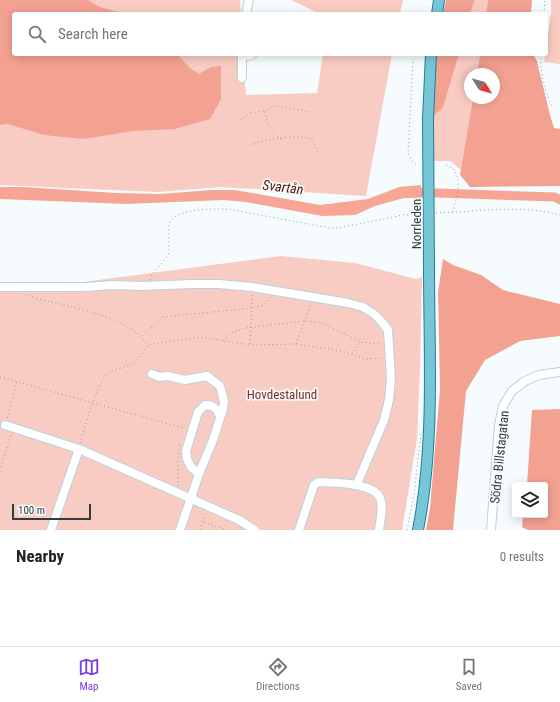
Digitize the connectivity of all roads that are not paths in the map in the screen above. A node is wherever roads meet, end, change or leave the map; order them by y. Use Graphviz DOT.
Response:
graph roads {
  1 [pos="249,0"];
  2 [pos="439,0"];
  3 [pos="246,12"];
  4 [pos="437,12"];
  5 [pos="242,56"];
  6 [pos="432,56"];
  7 [pos="242,78"];
  8 [pos="0,287"];
  9 [pos="560,372"];
  10 [pos="152,374"];
  11 [pos="430,395"];
  12 [pos="220,416"];
  13 [pos="5,425"];
  14 [pos="78,449"];
  15 [pos="199,474"];
  16 [pos="357,484"];
  17 [pos="191,499"];
  18 [pos="51,530"];
  19 [pos="180,530"];
  20 [pos="255,530"];
  21 [pos="299,530"];
  22 [pos="379,530"];
  23 [pos="412,530"];
  24 [pos="418,530"];
  25 [pos="492,530"];
  1 -- 3 [label="street"];
  2 -- 4 [label="main road"];
  5 -- 7 [label="street"];
  6 -- 11 [label="main road, Norrleden, bridge"];
  8 -- 16 [label="street"];
  9 -- 25 [label="street, Södra Billstagatan"];
  10 -- 12 [label="street"];
  11 -- 23 [label="main road, Norrleden"];
  11 -- 24 [label="main road, Norrleden"];
  12 -- 15 [label="street"];
  12 -- 15 [label="street"];
  13 -- 14 [label="street"];
  14 -- 17 [label="street"];
  14 -- 18 [label="street"];
  15 -- 17 [label="street"];
  16 -- 21 [label="street"];
  16 -- 22 [label="street"];
  17 -- 19 [label="street"];
  17 -- 20 [label="street"];
}
